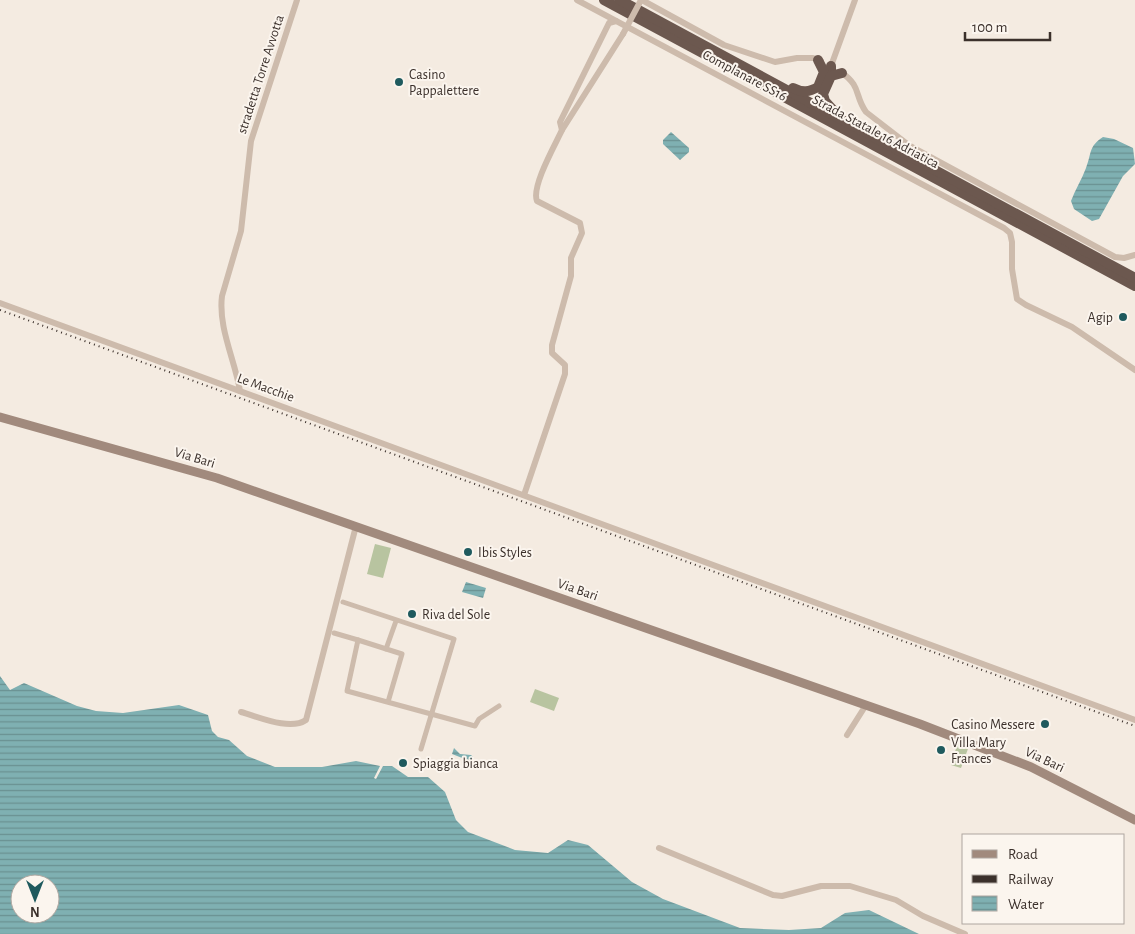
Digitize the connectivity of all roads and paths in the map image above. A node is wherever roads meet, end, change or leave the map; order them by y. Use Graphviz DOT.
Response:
graph roads {
  1 [pos="297,0"];
  2 [pos="577,0"];
  3 [pos="604,0"];
  4 [pos="620,0"];
  5 [pos="641,0"];
  6 [pos="855,0"];
  7 [pos="616,21"];
  8 [pos="818,60"];
  9 [pos="829,71"];
  10 [pos="842,73"];
  11 [pos="775,83"];
  12 [pos="843,120"];
  13 [pos="562,130"];
  14 [pos="1135,255"];
  15 [pos="1135,278"];
  16 [pos="1135,286"];
  17 [pos="0,303"];
  18 [pos="1135,370"];
  19 [pos="240,391"];
  20 [pos="0,417"];
  21 [pos="524,495"];
  22 [pos="356,526"];
  23 [pos="343,602"];
  24 [pos="396,621"];
  25 [pos="334,633"];
  26 [pos="358,640"];
  27 [pos="386,649"];
  28 [pos="388,702"];
  29 [pos="866,705"];
  30 [pos="499,706"];
  31 [pos="241,712"];
  32 [pos="432,714"];
  33 [pos="1135,720"];
  34 [pos="848,735"];
  35 [pos="421,749"];
  36 [pos="1135,820"];
  37 [pos="659,848"];
  38 [pos="965,934"];
  1 -- 19 [label="street, stradetta Torre Avvotta"];
  2 -- 7 [label="street, Complanare SS16"];
  3 -- 16 [label="highway, Strada Statale 16 Adriatica"];
  4 -- 11 [label="highway, Strada Statale 16 Adriatica"];
  5 -- 8 [label="street"];
  5 -- 13 [label="street, bridge"];
  6 -- 9 [label="street"];
  7 -- 13 [label="street"];
  7 -- 18 [label="street, Complanare SS16"];
  8 -- 9 [label="highway"];
  9 -- 10 [label="highway"];
  9 -- 11 [label="highway"];
  9 -- 12 [label="highway"];
  10 -- 14 [label="street"];
  11 -- 12 [label="highway, Strada Statale 16 Adriatica"];
  12 -- 15 [label="highway, Strada Statale 16 Adriatica"];
  13 -- 21 [label="street"];
  17 -- 19 [label="street, Le Macchie"];
  19 -- 21 [label="street, Le Macchie"];
  20 -- 22 [label="main road, Via Bari"];
  21 -- 33 [label="street, Le Macchie"];
  22 -- 29 [label="main road, Via Bari"];
  22 -- 31 [label="street"];
  23 -- 24 [label="street"];
  24 -- 27 [label="street"];
  24 -- 32 [label="street"];
  25 -- 26 [label="street"];
  26 -- 27 [label="street"];
  26 -- 28 [label="street"];
  27 -- 28 [label="street"];
  28 -- 32 [label="street"];
  29 -- 34 [label="street"];
  29 -- 36 [label="main road, Via Bari"];
  30 -- 32 [label="street"];
  32 -- 35 [label="street"];
  37 -- 38 [label="street"];
}
